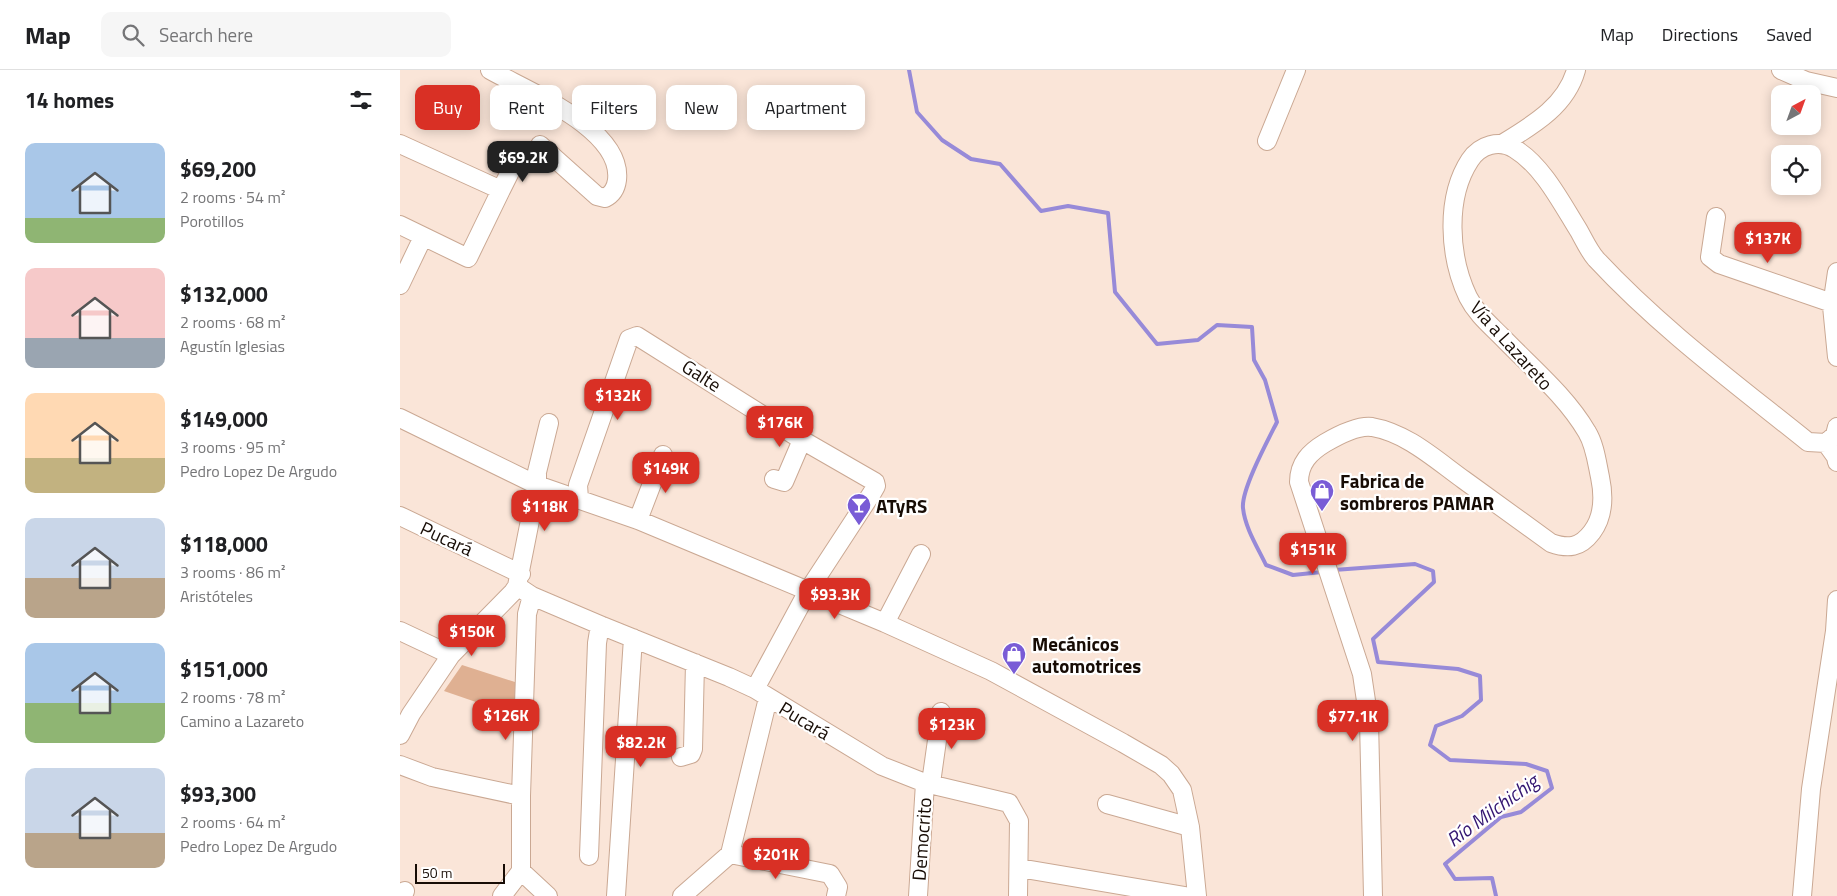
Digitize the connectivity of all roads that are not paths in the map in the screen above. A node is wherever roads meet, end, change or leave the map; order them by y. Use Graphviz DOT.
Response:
graph roads {
  1 [pos="490,70"];
  2 [pos="1296,70"];
  3 [pos="1576,70"];
  4 [pos="1781,70"];
  5 [pos="1837,88"];
  6 [pos="1267,142"];
  7 [pos="400,144"];
  8 [pos="1502,144"];
  9 [pos="540,145"];
  10 [pos="515,162"];
  11 [pos="502,190"];
  12 [pos="1716,217"];
  13 [pos="400,225"];
  14 [pos="423,236"];
  15 [pos="1837,272"];
  16 [pos="400,285"];
  17 [pos="1832,303"];
  18 [pos="1837,357"];
  19 [pos="400,418"];
  20 [pos="548,423"];
  21 [pos="1834,435"];
  22 [pos="802,440"];
  23 [pos="663,455"];
  24 [pos="1837,462"];
  25 [pos="774,479"];
  26 [pos="537,485"];
  27 [pos="579,499"];
  28 [pos="400,516"];
  29 [pos="638,520"];
  30 [pos="921,554"];
  31 [pos="519,580"];
  32 [pos="808,591"];
  33 [pos="532,596"];
  34 [pos="1837,600"];
  35 [pos="886,623"];
  36 [pos="600,625"];
  37 [pos="400,631"];
  38 [pos="1836,635"];
  39 [pos="633,638"];
  40 [pos="451,655"];
  41 [pos="695,664"];
  42 [pos="761,693"];
  43 [pos="405,712"];
  44 [pos="941,712"];
  45 [pos="400,734"];
  46 [pos="681,757"];
  47 [pos="400,765"];
  48 [pos="928,783"];
  49 [pos="521,796"];
  50 [pos="1107,804"];
  51 [pos="1190,827"];
  52 [pos="730,854"];
  53 [pos="589,856"];
  54 [pos="1019,868"];
  55 [pos="521,872"];
  56 [pos="502,896"];
  57 [pos="548,896"];
  58 [pos="616,896"];
  59 [pos="682,896"];
  60 [pos="836,896"];
  61 [pos="918,896"];
  62 [pos="1018,896"];
  63 [pos="1185,896"];
  64 [pos="1197,896"];
  65 [pos="1373,896"];
  66 [pos="1802,896"];
  1 -- 9 [label="street"];
  2 -- 6 [label="street"];
  3 -- 8 [label="street"];
  4 -- 5 [label="street"];
  7 -- 11 [label="street"];
  8 -- 21 [label="street"];
  8 -- 65 [label="street, Vía a Lazareto"];
  10 -- 11 [label="street"];
  11 -- 14 [label="street"];
  12 -- 17 [label="street"];
  13 -- 14 [label="street"];
  14 -- 16 [label="street"];
  15 -- 17 [label="street"];
  17 -- 18 [label="street"];
  19 -- 26 [label="street"];
  20 -- 26 [label="street"];
  21 -- 24 [label="street"];
  22 -- 25 [label="street"];
  22 -- 27 [label="street, Galte"];
  22 -- 32 [label="street, Galte"];
  23 -- 29 [label="street"];
  26 -- 27 [label="street"];
  26 -- 31 [label="street"];
  27 -- 29 [label="street"];
  28 -- 31 [label="street, Pucará"];
  29 -- 32 [label="street"];
  30 -- 35 [label="street"];
  31 -- 33 [label="street, Pucará"];
  31 -- 40 [label="street"];
  32 -- 35 [label="street"];
  32 -- 42 [label="street, Galte"];
  33 -- 36 [label="street, Pucará"];
  33 -- 49 [label="street"];
  34 -- 38 [label="street"];
  35 -- 51 [label="street"];
  36 -- 39 [label="street, Pucará"];
  36 -- 53 [label="street"];
  37 -- 40 [label="street"];
  38 -- 66 [label="street"];
  39 -- 41 [label="street, Pucará"];
  39 -- 58 [label="street"];
  40 -- 43 [label="street"];
  41 -- 42 [label="street, Pucará"];
  41 -- 46 [label="street"];
  42 -- 48 [label="street, Pucará"];
  42 -- 52 [label="street, Galte"];
  43 -- 45 [label="street"];
  44 -- 48 [label="street, Democrito"];
  47 -- 49 [label="street"];
  48 -- 54 [label="street, Pucará"];
  48 -- 61 [label="street, Democrito"];
  49 -- 55 [label="street"];
  50 -- 51 [label="street"];
  51 -- 64 [label="street"];
  52 -- 59 [label="street"];
  52 -- 60 [label="street"];
  54 -- 62 [label="street, Pucará"];
  54 -- 63 [label="street"];
  55 -- 56 [label="street"];
  55 -- 57 [label="street"];
}
